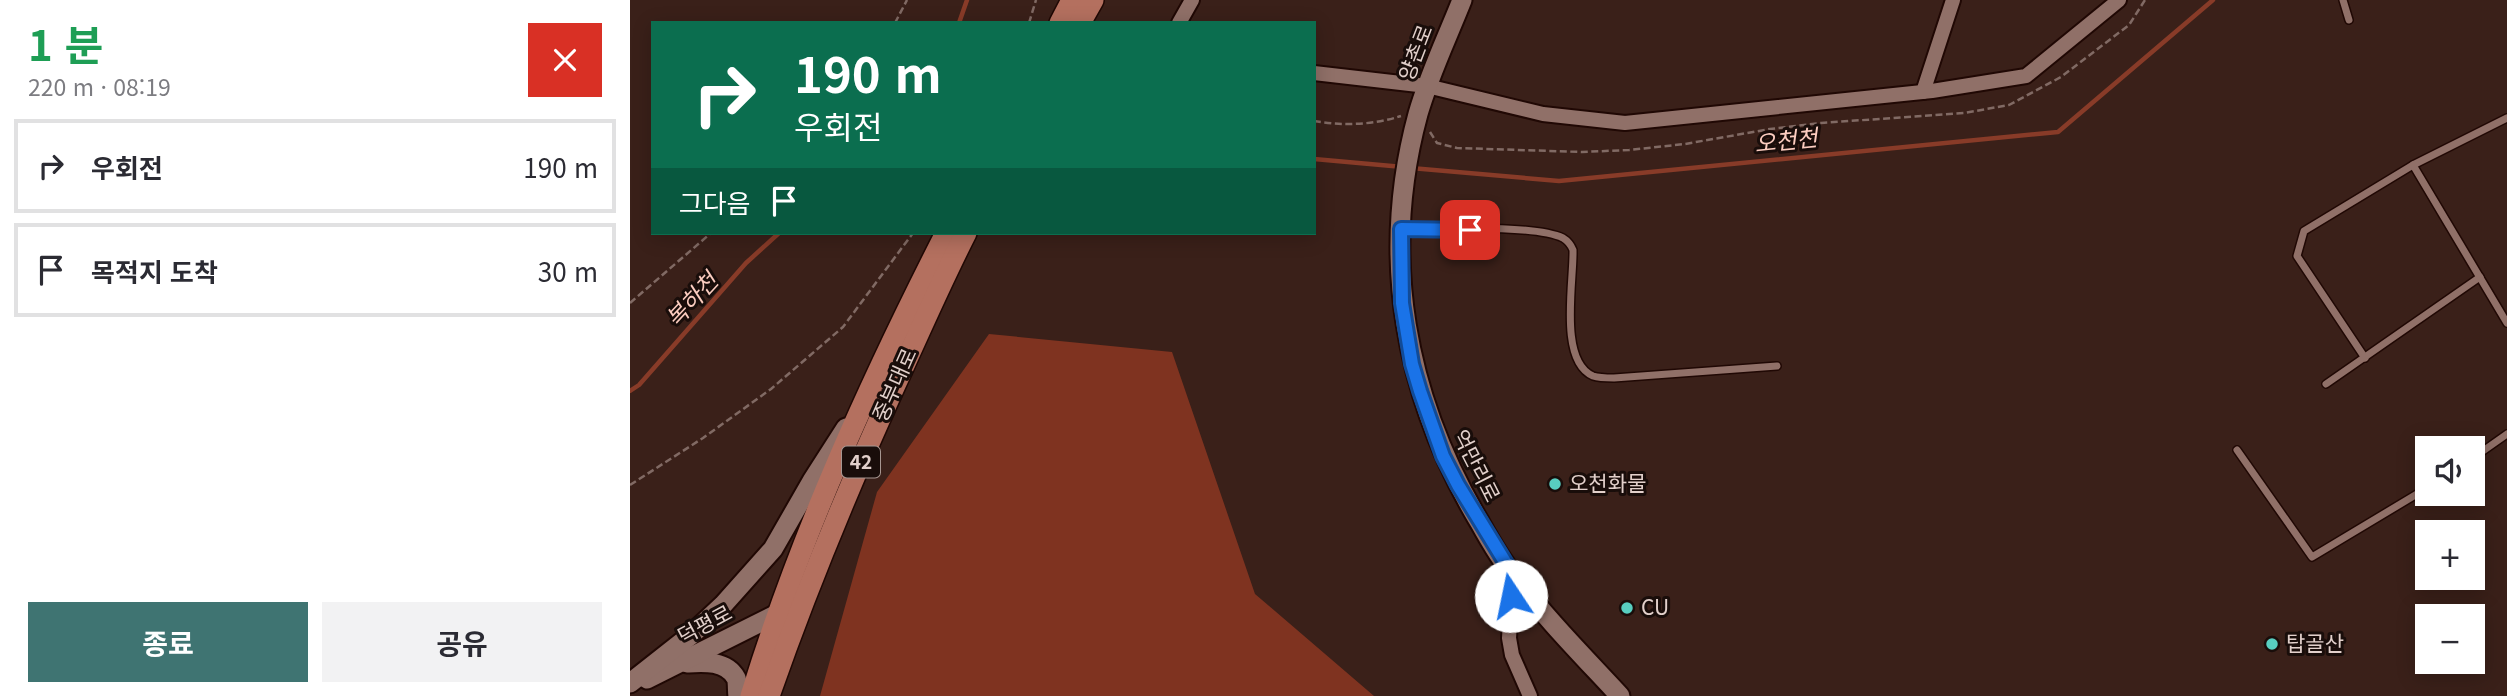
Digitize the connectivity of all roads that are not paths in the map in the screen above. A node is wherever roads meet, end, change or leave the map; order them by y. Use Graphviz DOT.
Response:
graph roads {
  1 [pos="1072,0"];
  2 [pos="1093,0"];
  3 [pos="1192,0"];
  4 [pos="1462,0"];
  5 [pos="1953,0"];
  6 [pos="2119,0"];
  7 [pos="2343,0"];
  8 [pos="2349,20"];
  9 [pos="1061,21"];
  10 [pos="1081,21"];
  11 [pos="1181,21"];
  12 [pos="1316,73"];
  13 [pos="1427,86"];
  14 [pos="1923,92"];
  15 [pos="2507,118"];
  16 [pos="2413,165"];
  17 [pos="1401,220"];
  18 [pos="945,235"];
  19 [pos="965,235"];
  20 [pos="2480,277"];
  21 [pos="2507,323"];
  22 [pos="2365,358"];
  23 [pos="1777,366"];
  24 [pos="2326,384"];
  25 [pos="865,398"];
  26 [pos="2507,435"];
  27 [pos="2237,450"];
  28 [pos="2485,450"];
  29 [pos="2415,495"];
  30 [pos="821,557"];
  31 [pos="1513,575"];
  32 [pos="801,604"];
  33 [pos="776,613"];
  34 [pos="679,664"];
  35 [pos="630,685"];
  36 [pos="738,696"];
  37 [pos="751,696"];
  38 [pos="769,696"];
  39 [pos="779,696"];
  40 [pos="1530,696"];
  41 [pos="1620,696"];
  1 -- 9 [label="main road"];
  2 -- 10 [label="main road"];
  3 -- 11 [label="street"];
  4 -- 13 [label="street, 양촌로"];
  5 -- 14 [label="street"];
  6 -- 14 [label="street"];
  7 -- 8 [label="lane"];
  12 -- 13 [label="street"];
  13 -- 14 [label="street"];
  13 -- 17 [label="street, 양촌로"];
  15 -- 16 [label="lane"];
  16 -- 20 [label="lane"];
  16 -- 22 [label="lane"];
  17 -- 23 [label="lane"];
  17 -- 31 [label="street, 억만리로"];
  18 -- 25 [label="main road, 중부대로 / 42"];
  19 -- 30 [label="main road, 중부대로 / 42"];
  20 -- 21 [label="lane"];
  20 -- 22 [label="lane"];
  22 -- 24 [label="lane"];
  25 -- 33 [label="main road, 중부대로 / 42"];
  25 -- 35 [label="street"];
  26 -- 28 [label="lane"];
  27 -- 29 [label="lane"];
  30 -- 32 [label="main road, 중부대로 / 42"];
  30 -- 39 [label="main road"];
  31 -- 40 [label="street"];
  31 -- 41 [label="street, 억만리로"];
  32 -- 33 [label="street, 덕평로"];
  32 -- 38 [label="main road, 중부대로 / 42"];
  33 -- 34 [label="street, 덕평로"];
  33 -- 37 [label="main road, 중부대로 / 42"];
  34 -- 35 [label="street, 덕평로"];
  34 -- 36 [label="street"];
}
